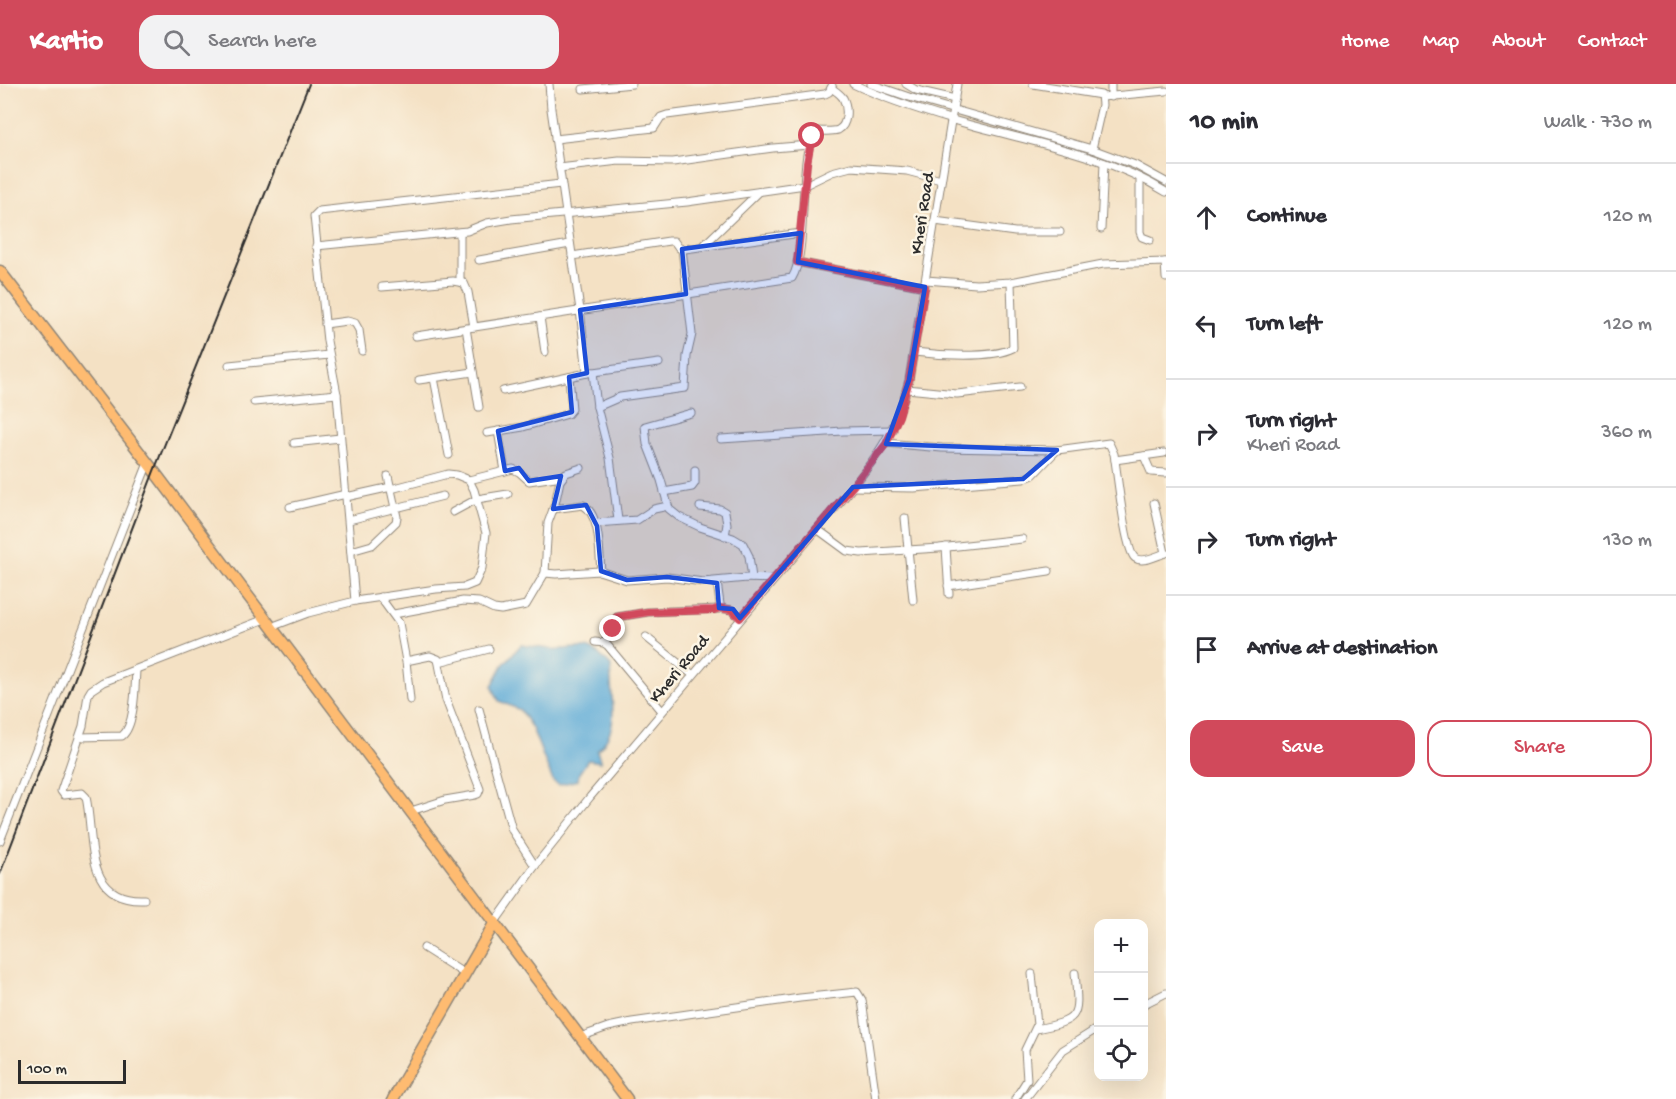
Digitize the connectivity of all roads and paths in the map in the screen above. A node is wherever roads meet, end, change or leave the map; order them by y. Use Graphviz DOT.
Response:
graph roads {
  1 [pos="549,84"];
  2 [pos="632,84"];
  3 [pos="853,84"];
  4 [pos="873,84"];
  5 [pos="906,84"];
  6 [pos="957,84"];
  7 [pos="1033,84"];
  8 [pos="1111,84"];
  9 [pos="832,86"];
  10 [pos="583,89"];
  11 [pos="1166,91"];
  12 [pos="1111,97"];
  13 [pos="1102,98"];
  14 [pos="955,99"];
  15 [pos="953,114"];
  16 [pos="555,139"];
  17 [pos="809,145"];
  18 [pos="1092,149"];
  19 [pos="1104,163"];
  20 [pos="559,168"];
  21 [pos="1140,178"];
  22 [pos="942,180"];
  23 [pos="1166,182"];
  24 [pos="561,184"];
  25 [pos="805,185"];
  26 [pos="759,192"];
  27 [pos="1166,192"];
  28 [pos="566,214"];
  29 [pos="935,222"];
  30 [pos="1101,229"];
  31 [pos="460,232"];
  32 [pos="1060,232"];
  33 [pos="801,233"];
  34 [pos="1150,240"];
  35 [pos="570,244"];
  36 [pos="316,246"];
  37 [pos="702,247"];
  38 [pos="682,249"];
  39 [pos="572,256"];
  40 [pos="479,260"];
  41 [pos="797,262"];
  42 [pos="1166,262"];
  43 [pos="0,271"];
  44 [pos="1166,278"];
  45 [pos="460,281"];
  46 [pos="1011,282"];
  47 [pos="926,284"];
  48 [pos="382,287"];
  49 [pos="686,294"];
  50 [pos="580,310"];
  51 [pos="540,317"];
  52 [pos="325,324"];
  53 [pos="470,328"];
  54 [pos="416,336"];
  55 [pos="362,351"];
  56 [pos="545,352"];
  57 [pos="914,352"];
  58 [pos="330,355"];
  59 [pos="659,363"];
  60 [pos="229,365"];
  61 [pos="473,372"];
  62 [pos="590,373"];
  63 [pos="569,377"];
  64 [pos="434,378"];
  65 [pos="419,380"];
  66 [pos="1020,387"];
  67 [pos="907,389"];
  68 [pos="503,391"];
  69 [pos="337,394"];
  70 [pos="254,402"];
  71 [pos="479,407"];
  72 [pos="597,407"];
  73 [pos="691,413"];
  74 [pos="892,430"];
  75 [pos="498,431"];
  76 [pos="487,433"];
  77 [pos="340,438"];
  78 [pos="721,439"];
  79 [pos="294,443"];
  80 [pos="886,444"];
  81 [pos="1056,450"];
  82 [pos="1164,453"];
  83 [pos="449,455"];
  84 [pos="1144,456"];
  85 [pos="1115,460"];
  86 [pos="148,463"];
  87 [pos="581,468"];
  88 [pos="695,470"];
  89 [pos="505,471"];
  90 [pos="1166,472"];
  91 [pos="388,476"];
  92 [pos="562,476"];
  93 [pos="469,480"];
  94 [pos="852,487"];
  95 [pos="391,488"];
  96 [pos="664,492"];
  97 [pos="508,494"];
  98 [pos="346,496"];
  99 [pos="443,496"];
  100 [pos="477,499"];
  101 [pos="1154,503"];
  102 [pos="668,506"];
  103 [pos="290,507"];
  104 [pos="395,507"];
  105 [pos="700,507"];
  106 [pos="553,509"];
  107 [pos="453,512"];
  108 [pos="905,518"];
  109 [pos="349,520"];
  110 [pos="618,520"];
  111 [pos="596,523"];
  112 [pos="817,529"];
  113 [pos="725,536"];
  114 [pos="1022,538"];
  115 [pos="946,547"];
  116 [pos="909,550"];
  117 [pos="351,551"];
  118 [pos="1165,553"];
  119 [pos="601,571"];
  120 [pos="1049,571"];
  121 [pos="545,573"];
  122 [pos="752,578"];
  123 [pos="774,579"];
  124 [pos="717,582"];
  125 [pos="380,597"];
  126 [pos="913,600"];
  127 [pos="355,601"];
  128 [pos="720,608"];
  129 [pos="394,615"];
  130 [pos="740,618"];
  131 [pos="268,623"];
  132 [pos="646,637"];
  133 [pos="595,642"];
  134 [pos="604,643"];
  135 [pos="489,649"];
  136 [pos="406,661"];
  137 [pos="439,662"];
  138 [pos="136,669"];
  139 [pos="693,675"];
  140 [pos="410,700"];
  141 [pos="479,709"];
  142 [pos="662,711"];
  143 [pos="80,737"];
  144 [pos="411,811"];
  145 [pos="0,841"];
  146 [pos="535,866"];
  147 [pos="144,899"];
  148 [pos="495,922"];
  149 [pos="424,948"];
  150 [pos="1075,973"];
  151 [pos="465,974"];
  152 [pos="1032,974"];
  153 [pos="1166,993"];
  154 [pos="1148,1002"];
  155 [pos="1036,1029"];
  156 [pos="1094,1031"];
  157 [pos="580,1037"];
  158 [pos="393,1099"];
  159 [pos="627,1099"];
  160 [pos="876,1099"];
  161 [pos="1015,1099"];
  162 [pos="1025,1099"];
  1 -- 16 [label="street"];
  2 -- 10 [label="street"];
  3 -- 15 [label="street"];
  4 -- 15 [label="street"];
  5 -- 14 [label="street"];
  6 -- 14 [label="street, Kheri Road"];
  7 -- 13 [label="street"];
  8 -- 12 [label="street"];
  9 -- 16 [label="street"];
  9 -- 17 [label="street"];
  11 -- 12 [label="street"];
  12 -- 13 [label="street"];
  13 -- 18 [label="street"];
  14 -- 15 [label="street, Kheri Road"];
  15 -- 18 [label="street"];
  15 -- 19 [label="street"];
  15 -- 22 [label="street, Kheri Road"];
  16 -- 20 [label="street"];
  17 -- 20 [label="street"];
  17 -- 25 [label="street"];
  18 -- 23 [label="street"];
  19 -- 21 [label="street"];
  19 -- 30 [label="street"];
  20 -- 24 [label="street"];
  21 -- 27 [label="street"];
  21 -- 34 [label="street"];
  22 -- 25 [label="street"];
  22 -- 29 [label="street, Kheri Road"];
  24 -- 28 [label="street"];
  24 -- 36 [label="street"];
  25 -- 26 [label="street"];
  25 -- 33 [label="street"];
  26 -- 28 [label="street"];
  26 -- 37 [label="street"];
  28 -- 31 [label="street"];
  28 -- 35 [label="street"];
  29 -- 32 [label="street"];
  29 -- 47 [label="street, Kheri Road"];
  31 -- 36 [label="street"];
  31 -- 45 [label="street"];
  33 -- 37 [label="street"];
  33 -- 41 [label="street"];
  35 -- 39 [label="street"];
  35 -- 40 [label="street"];
  36 -- 52 [label="street"];
  37 -- 38 [label="street"];
  38 -- 39 [label="street"];
  38 -- 49 [label="street"];
  39 -- 50 [label="street"];
  41 -- 47 [label="street"];
  41 -- 49 [label="street"];
  42 -- 44 [label="street"];
  42 -- 46 [label="street"];
  43 -- 86 [label="highway"];
  45 -- 48 [label="street"];
  45 -- 53 [label="street"];
  46 -- 47 [label="street"];
  46 -- 57 [label="street"];
  47 -- 57 [label="street, Kheri Road"];
  49 -- 50 [label="street"];
  49 -- 72 [label="street"];
  50 -- 51 [label="street"];
  50 -- 62 [label="street"];
  51 -- 53 [label="street"];
  51 -- 56 [label="street"];
  52 -- 55 [label="street"];
  52 -- 58 [label="street"];
  53 -- 54 [label="street"];
  53 -- 61 [label="street"];
  57 -- 67 [label="street, Kheri Road"];
  58 -- 60 [label="street"];
  58 -- 69 [label="street"];
  59 -- 62 [label="street"];
  61 -- 64 [label="street"];
  61 -- 71 [label="street"];
  62 -- 63 [label="street"];
  62 -- 72 [label="street"];
  63 -- 68 [label="street"];
  63 -- 75 [label="street"];
  64 -- 65 [label="street"];
  64 -- 83 [label="street"];
  66 -- 67 [label="street"];
  67 -- 74 [label="street, Kheri Road"];
  69 -- 70 [label="street"];
  69 -- 77 [label="street"];
  72 -- 110 [label="street"];
  73 -- 96 [label="street"];
  74 -- 78 [label="street"];
  74 -- 80 [label="street, Kheri Road"];
  75 -- 76 [label="street"];
  75 -- 89 [label="street"];
  77 -- 79 [label="street"];
  77 -- 98 [label="street"];
  80 -- 81 [label="street"];
  80 -- 94 [label="street, Kheri Road"];
  81 -- 85 [label="street"];
  81 -- 94 [label="street"];
  82 -- 84 [label="street"];
  84 -- 85 [label="street"];
  84 -- 90 [label="street"];
  85 -- 118 [label="street"];
  86 -- 131 [label="highway"];
  86 -- 145 [label="street"];
  87 -- 92 [label="street"];
  88 -- 96 [label="street"];
  89 -- 92 [label="street"];
  89 -- 93 [label="street"];
  91 -- 95 [label="street"];
  92 -- 106 [label="street"];
  93 -- 95 [label="street"];
  93 -- 100 [label="street"];
  94 -- 112 [label="street, Kheri Road"];
  95 -- 98 [label="street"];
  95 -- 104 [label="street"];
  96 -- 102 [label="street"];
  97 -- 100 [label="street"];
  98 -- 103 [label="street"];
  98 -- 109 [label="street"];
  99 -- 104 [label="street"];
  100 -- 107 [label="street"];
  100 -- 125 [label="street"];
  101 -- 118 [label="street"];
  102 -- 110 [label="street"];
  102 -- 113 [label="street"];
  104 -- 109 [label="street"];
  104 -- 117 [label="street"];
  105 -- 113 [label="street"];
  106 -- 111 [label="street"];
  106 -- 121 [label="street"];
  108 -- 116 [label="street"];
  109 -- 117 [label="street"];
  110 -- 111 [label="street"];
  111 -- 119 [label="street"];
  112 -- 116 [label="street"];
  112 -- 123 [label="street, Kheri Road"];
  113 -- 122 [label="street"];
  114 -- 115 [label="street"];
  115 -- 116 [label="street"];
  115 -- 120 [label="street"];
  116 -- 126 [label="street"];
  117 -- 127 [label="street"];
  119 -- 121 [label="street"];
  119 -- 124 [label="street"];
  121 -- 129 [label="street"];
  122 -- 123 [label="street"];
  122 -- 124 [label="street"];
  123 -- 130 [label="street, Kheri Road"];
  124 -- 128 [label="street"];
  125 -- 127 [label="street"];
  125 -- 129 [label="street"];
  127 -- 131 [label="street"];
  128 -- 130 [label="street"];
  128 -- 134 [label="street"];
  129 -- 136 [label="street"];
  130 -- 139 [label="street, Kheri Road"];
  131 -- 138 [label="street"];
  131 -- 144 [label="highway"];
  132 -- 139 [label="street"];
  133 -- 134 [label="street"];
  134 -- 142 [label="street"];
  135 -- 137 [label="street"];
  136 -- 137 [label="street"];
  136 -- 140 [label="street"];
  137 -- 144 [label="street"];
  138 -- 143 [label="street"];
  138 -- 143 [label="street"];
  139 -- 142 [label="street, Kheri Road"];
  141 -- 146 [label="street"];
  142 -- 146 [label="street, Kheri Road"];
  143 -- 147 [label="street"];
  144 -- 148 [label="highway"];
  146 -- 148 [label="street, Kheri Road"];
  148 -- 151 [label="highway"];
  148 -- 157 [label="highway"];
  149 -- 151 [label="street"];
  150 -- 155 [label="street"];
  151 -- 158 [label="highway"];
  152 -- 155 [label="street"];
  153 -- 154 [label="street"];
  155 -- 161 [label="street"];
  156 -- 162 [label="street"];
  157 -- 159 [label="highway"];
  157 -- 160 [label="street"];
}
